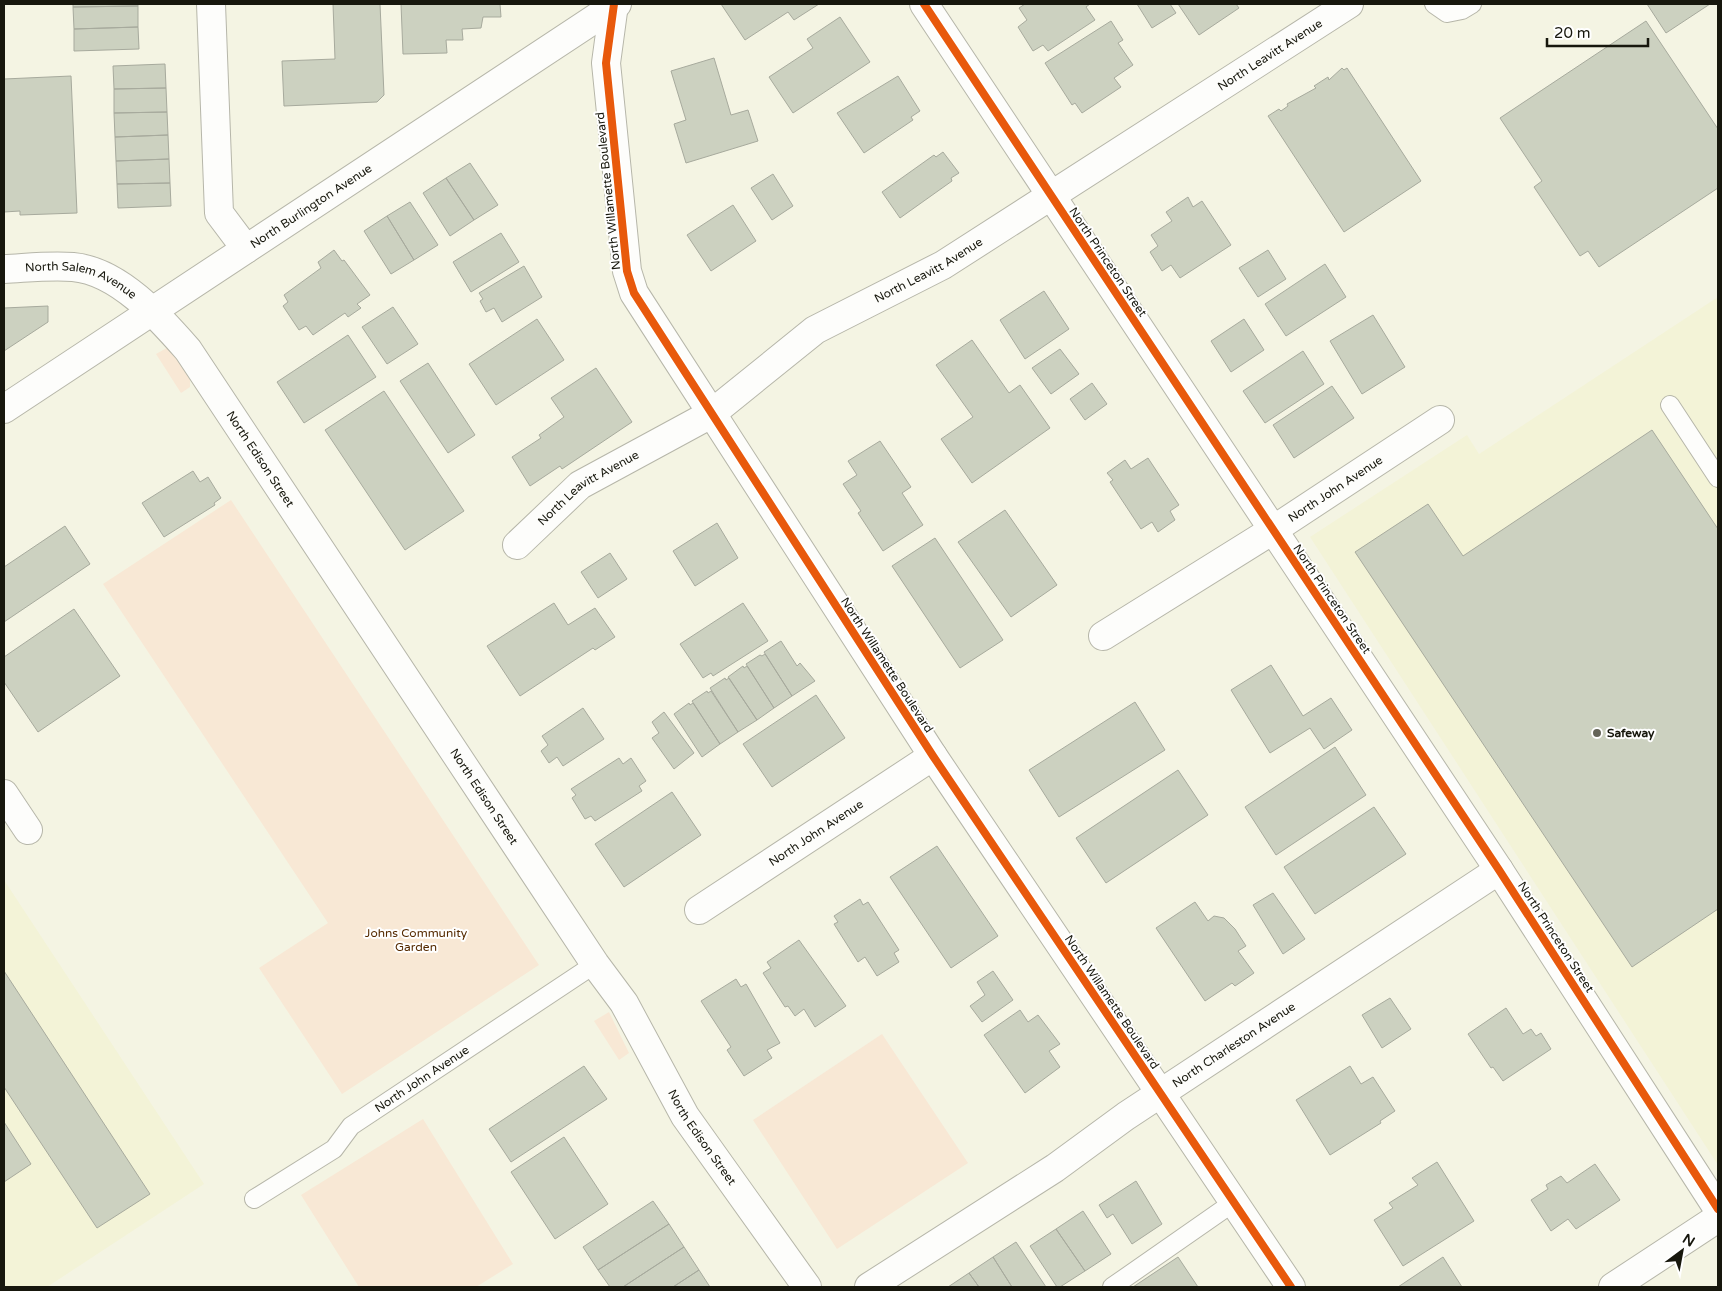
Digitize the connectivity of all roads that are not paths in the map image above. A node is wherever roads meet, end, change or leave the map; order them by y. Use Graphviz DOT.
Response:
graph roads {
  1 [pos="211,4"];
  2 [pos="615,4"];
  3 [pos="924,4"];
  4 [pos="1349,4"];
  5 [pos="1434,4"];
  6 [pos="1472,4"];
  7 [pos="1052,197"];
  8 [pos="246,249"];
  9 [pos="4,269"];
  10 [pos="153,310"];
  11 [pos="1670,405"];
  12 [pos="4,409"];
  13 [pos="711,414"];
  14 [pos="1440,420"];
  15 [pos="1718,478"];
  16 [pos="1273,530"];
  17 [pos="517,545"];
  18 [pos="1103,636"];
  19 [pos="933,756"];
  20 [pos="4,794"];
  21 [pos="28,830"];
  22 [pos="1499,870"];
  23 [pos="699,910"];
  24 [pos="594,964"];
  25 [pos="1160,1093"];
  26 [pos="254,1199"];
  27 [pos="1234,1202"];
  28 [pos="1718,1209"];
  29 [pos="1718,1218"];
  30 [pos="807,1287"];
  31 [pos="868,1287"];
  32 [pos="1112,1287"];
  33 [pos="1291,1287"];
  34 [pos="1613,1287"];
  1 -- 8 [label="street"];
  2 -- 8 [label="street, North Burlington Avenue"];
  2 -- 13 [label="street, North Willamette Boulevard"];
  3 -- 7 [label="street, North Princeton Street"];
  4 -- 7 [label="street, North Leavitt Avenue"];
  5 -- 6 [label="lane"];
  7 -- 13 [label="street, North Leavitt Avenue"];
  7 -- 16 [label="street, North Princeton Street"];
  8 -- 10 [label="street, North Burlington Avenue"];
  9 -- 10 [label="street, North Salem Avenue"];
  10 -- 12 [label="street, North Burlington Avenue"];
  10 -- 24 [label="street, North Edison Street"];
  11 -- 15 [label="lane"];
  13 -- 17 [label="street, North Leavitt Avenue"];
  13 -- 19 [label="street, North Willamette Boulevard"];
  14 -- 16 [label="street, North John Avenue"];
  16 -- 18 [label="street, North John Avenue"];
  16 -- 22 [label="street, North Princeton Street"];
  19 -- 23 [label="street, North John Avenue"];
  19 -- 25 [label="street, North Willamette Boulevard"];
  20 -- 21 [label="street"];
  22 -- 25 [label="street, North Charleston Avenue"];
  22 -- 28 [label="street, North Princeton Street"];
  24 -- 26 [label="lane, North John Avenue"];
  24 -- 30 [label="street, North Edison Street"];
  25 -- 27 [label="street, North Willamette Boulevard"];
  25 -- 31 [label="street, North Charleston Avenue"];
  27 -- 32 [label="lane"];
  27 -- 33 [label="street, North Willamette Boulevard"];
  29 -- 34 [label="street"];
}
